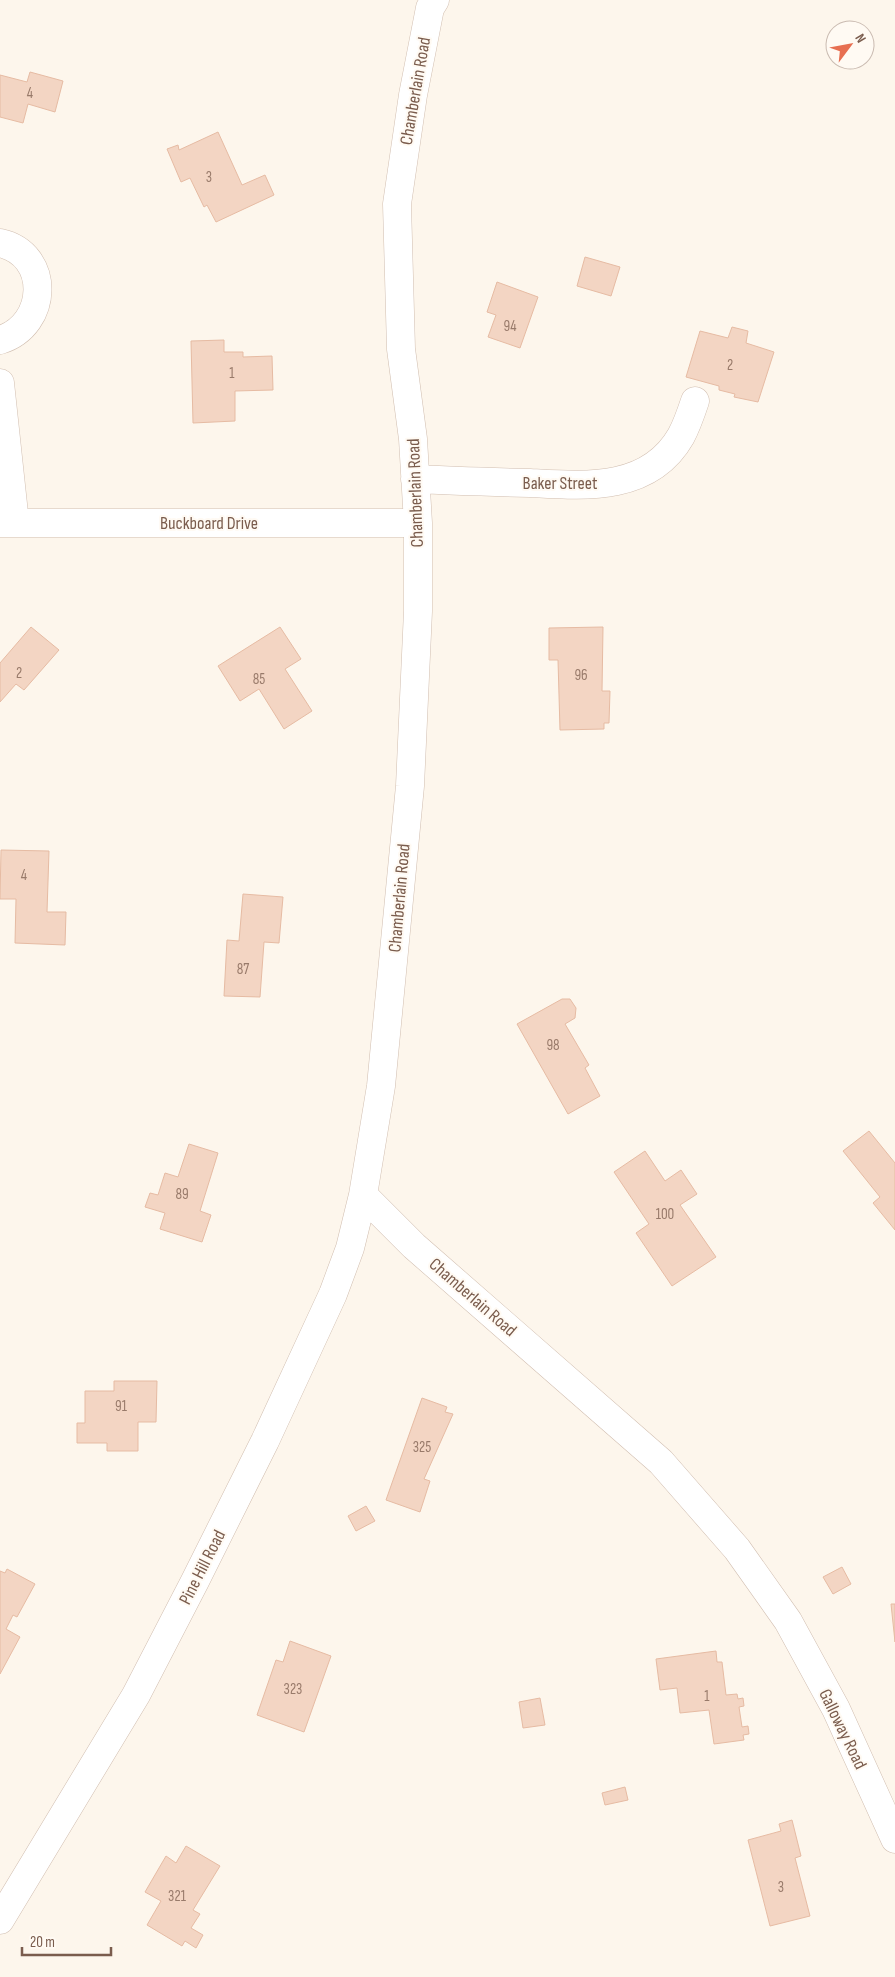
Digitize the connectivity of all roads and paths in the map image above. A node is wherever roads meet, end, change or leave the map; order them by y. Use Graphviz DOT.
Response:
graph roads {
  1 [pos="434,0"];
  2 [pos="0,243"];
  3 [pos="0,340"];
  4 [pos="0,383"];
  5 [pos="695,401"];
  6 [pos="415,479"];
  7 [pos="8,524"];
  8 [pos="418,524"];
  9 [pos="363,1196"];
  10 [pos="788,1621"];
  11 [pos="895,1839"];
  12 [pos="0,1920"];
  1 -- 6 [label="street, Chamberlain Road"];
  2 -- 3 [label="street"];
  4 -- 7 [label="street"];
  5 -- 6 [label="street, Baker Street"];
  6 -- 8 [label="street, Chamberlain Road"];
  7 -- 8 [label="street, Buckboard Drive"];
  8 -- 9 [label="street, Chamberlain Road"];
  9 -- 10 [label="street, Chamberlain Road"];
  9 -- 12 [label="street, Pine Hill Road"];
  10 -- 11 [label="street, Galloway Road"];
}
